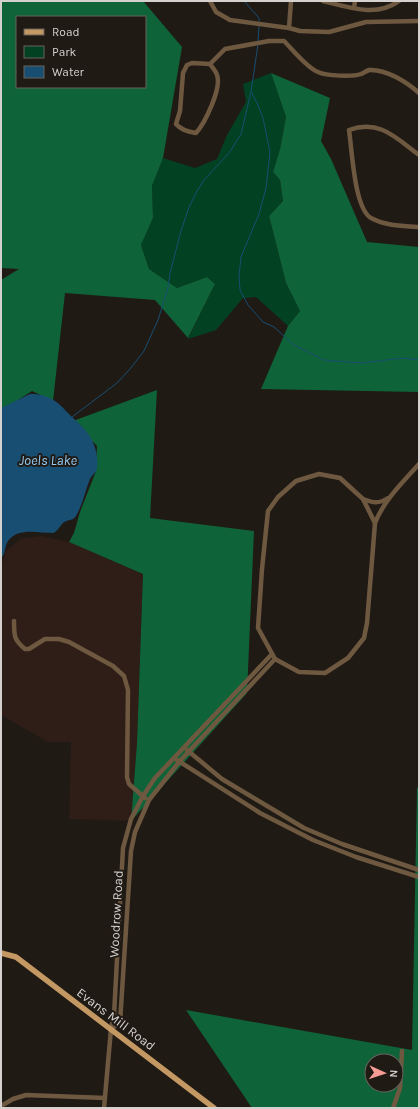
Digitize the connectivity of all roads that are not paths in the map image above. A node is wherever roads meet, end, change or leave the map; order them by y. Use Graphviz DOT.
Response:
graph roads {
  1 [pos="210,1"];
  2 [pos="292,1"];
  3 [pos="323,1"];
  4 [pos="355,1"];
  5 [pos="399,1"];
  6 [pos="354,8"];
  7 [pos="419,21"];
  8 [pos="289,28"];
  9 [pos="210,64"];
  10 [pos="419,93"];
  11 [pos="419,155"];
  12 [pos="419,227"];
  13 [pos="419,464"];
  14 [pos="391,496"];
  15 [pos="363,499"];
  16 [pos="375,523"];
  17 [pos="14,621"];
  18 [pos="272,654"];
  19 [pos="275,660"];
  20 [pos="184,747"];
  21 [pos="189,751"];
  22 [pos="174,757"];
  23 [pos="179,762"];
  24 [pos="143,796"];
  25 [pos="149,800"];
  26 [pos="419,870"];
  27 [pos="419,877"];
  28 [pos="1,953"];
  29 [pos="111,1029"];
  30 [pos="402,1051"];
  31 [pos="105,1098"];
  32 [pos="1,1106"];
  33 [pos="104,1108"];
  34 [pos="214,1108"];
  35 [pos="393,1108"];
  1 -- 8 [label="street"];
  2 -- 8 [label="street"];
  3 -- 6 [label="street"];
  4 -- 6 [label="street"];
  5 -- 6 [label="street"];
  7 -- 8 [label="street"];
  9 -- 9 [label="street"];
  9 -- 10 [label="street"];
  11 -- 12 [label="street"];
  13 -- 14 [label="street"];
  14 -- 15 [label="street"];
  14 -- 16 [label="street"];
  15 -- 16 [label="street"];
  15 -- 18 [label="street"];
  16 -- 19 [label="street"];
  17 -- 24 [label="street"];
  18 -- 19 [label="street"];
  18 -- 20 [label="street, Woodrow Road"];
  19 -- 21 [label="street, Woodrow Road"];
  20 -- 21 [label="street"];
  20 -- 22 [label="street, Woodrow Road"];
  21 -- 23 [label="street, Woodrow Road"];
  21 -- 26 [label="street"];
  22 -- 23 [label="street"];
  22 -- 24 [label="street, Woodrow Road"];
  23 -- 25 [label="street, Woodrow Road"];
  23 -- 27 [label="street"];
  24 -- 25 [label="street"];
  24 -- 29 [label="street, Woodrow Road"];
  25 -- 29 [label="street, Woodrow Road"];
  28 -- 29 [label="main road, Evans Mill Road"];
  29 -- 31 [label="street, Woodrow Road"];
  29 -- 34 [label="main road, Evans Mill Road"];
  30 -- 35 [label="street"];
  31 -- 32 [label="street"];
  31 -- 33 [label="street, Woodrow Road"];
}
